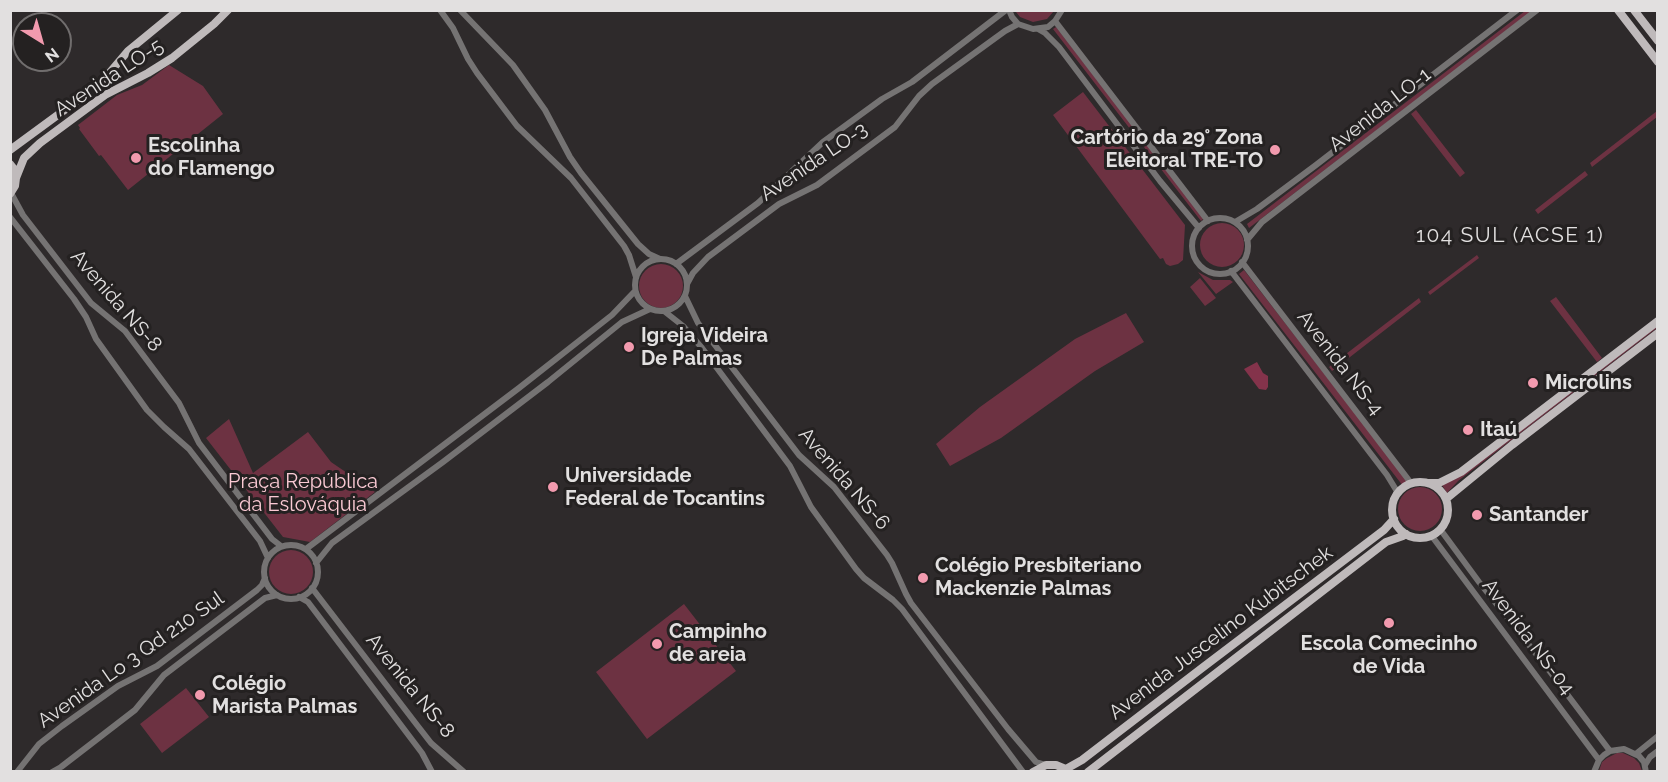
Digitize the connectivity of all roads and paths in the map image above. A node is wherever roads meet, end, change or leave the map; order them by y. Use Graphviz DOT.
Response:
graph roads {
  1 [pos="178,10"];
  2 [pos="228,10"];
  3 [pos="440,10"];
  4 [pos="460,10"];
  5 [pos="1007,10"];
  6 [pos="1062,10"];
  7 [pos="1517,10"];
  8 [pos="1537,10"];
  9 [pos="1618,10"];
  10 [pos="1634,10"];
  11 [pos="1055,21"];
  12 [pos="1018,24"];
  13 [pos="1038,29"];
  14 [pos="1658,41"];
  15 [pos="1658,62"];
  16 [pos="10,150"];
  17 [pos="10,164"];
  18 [pos="16,178"];
  19 [pos="11,194"];
  20 [pos="10,217"];
  21 [pos="1208,221"];
  22 [pos="1235,222"];
  23 [pos="1199,228"];
  24 [pos="1247,240"];
  25 [pos="660,260"];
  26 [pos="1242,262"];
  27 [pos="676,264"];
  28 [pos="1231,271"];
  29 [pos="636,277"];
  30 [pos="687,284"];
  31 [pos="635,291"];
  32 [pos="685,296"];
  33 [pos="650,309"];
  34 [pos="664,311"];
  35 [pos="1658,321"];
  36 [pos="1658,333"];
  37 [pos="1412,483"];
  38 [pos="1427,483"];
  39 [pos="1398,494"];
  40 [pos="1446,499"];
  41 [pos="1394,519"];
  42 [pos="1440,529"];
  43 [pos="1406,534"];
  44 [pos="1431,535"];
  45 [pos="281,546"];
  46 [pos="306,549"];
  47 [pos="268,558"];
  48 [pos="316,563"];
  49 [pos="265,578"];
  50 [pos="312,588"];
  51 [pos="277,595"];
  52 [pos="299,597"];
  53 [pos="1658,736"];
  54 [pos="1610,751"];
  55 [pos="1658,751"];
  56 [pos="1637,753"];
  57 [pos="1599,760"];
  58 [pos="1046,765"];
  59 [pos="1646,768"];
  60 [pos="1067,770"];
  61 [pos="17,771"];
  62 [pos="52,771"];
  63 [pos="432,771"];
  64 [pos="464,771"];
  65 [pos="1023,771"];
  66 [pos="1033,771"];
  67 [pos="1088,771"];
  68 [pos="1594,771"];
  1 -- 16 [label="main road, Avenida LO-5"];
  2 -- 18 [label="main road, Avenida LO-5"];
  3 -- 29 [label="street"];
  4 -- 25 [label="street"];
  5 -- 12 [label="street"];
  5 -- 27 [label="street, Avenida LO-3"];
  6 -- 11 [label="street"];
  7 -- 22 [label="street, Avenida LO-1"];
  8 -- 24 [label="street, Avenida LO-1"];
  9 -- 15 [label="main road"];
  10 -- 14 [label="main road"];
  11 -- 13 [label="street"];
  11 -- 21 [label="street"];
  12 -- 13 [label="street"];
  12 -- 30 [label="street, Avenida LO-3"];
  13 -- 23 [label="street"];
  17 -- 18 [label="main road"];
  18 -- 19 [label="main road, Avenida LO-5"];
  19 -- 45 [label="street, Avenida NS-8"];
  20 -- 47 [label="street, Avenida NS-8"];
  21 -- 22 [label="street"];
  21 -- 23 [label="street"];
  22 -- 24 [label="street"];
  23 -- 28 [label="street"];
  24 -- 26 [label="street"];
  25 -- 27 [label="street"];
  25 -- 29 [label="street"];
  26 -- 28 [label="street"];
  26 -- 37 [label="street, Avenida NS-4"];
  27 -- 30 [label="street"];
  28 -- 39 [label="street, Avenida NS-4"];
  29 -- 31 [label="street"];
  30 -- 32 [label="street"];
  31 -- 33 [label="street"];
  31 -- 46 [label="street"];
  32 -- 34 [label="street"];
  32 -- 58 [label="street, Avenida NS-6"];
  33 -- 34 [label="street"];
  33 -- 48 [label="street"];
  34 -- 65 [label="street, Avenida NS-6"];
  35 -- 38 [label="main road"];
  36 -- 40 [label="main road"];
  37 -- 38 [label="main road"];
  37 -- 39 [label="main road"];
  38 -- 40 [label="main road"];
  39 -- 41 [label="main road"];
  40 -- 42 [label="main road"];
  41 -- 43 [label="main road"];
  41 -- 60 [label="main road, Avenida Juscelino Kubitschek"];
  42 -- 44 [label="main road"];
  42 -- 54 [label="street, Avenida NS-04"];
  43 -- 44 [label="main road"];
  43 -- 67 [label="main road, Avenida Juscelino Kubitschek"];
  44 -- 57 [label="street, Avenida NS-04"];
  45 -- 46 [label="street"];
  45 -- 47 [label="street"];
  46 -- 48 [label="street"];
  47 -- 49 [label="street"];
  48 -- 50 [label="street"];
  49 -- 51 [label="street"];
  49 -- 61 [label="street, Avenida Lo 3 Qd 210 Sul"];
  50 -- 52 [label="street"];
  50 -- 64 [label="street, Avenida NS-8"];
  51 -- 52 [label="street"];
  51 -- 62 [label="street, Avenida Lo 3 Qd 210 Sul"];
  52 -- 63 [label="street, Avenida NS-8"];
  53 -- 56 [label="street"];
  54 -- 56 [label="street"];
  54 -- 57 [label="street"];
  55 -- 59 [label="street"];
  56 -- 59 [label="street"];
  57 -- 68 [label="street"];
  58 -- 60 [label="main road"];
  58 -- 66 [label="main road"];
}
